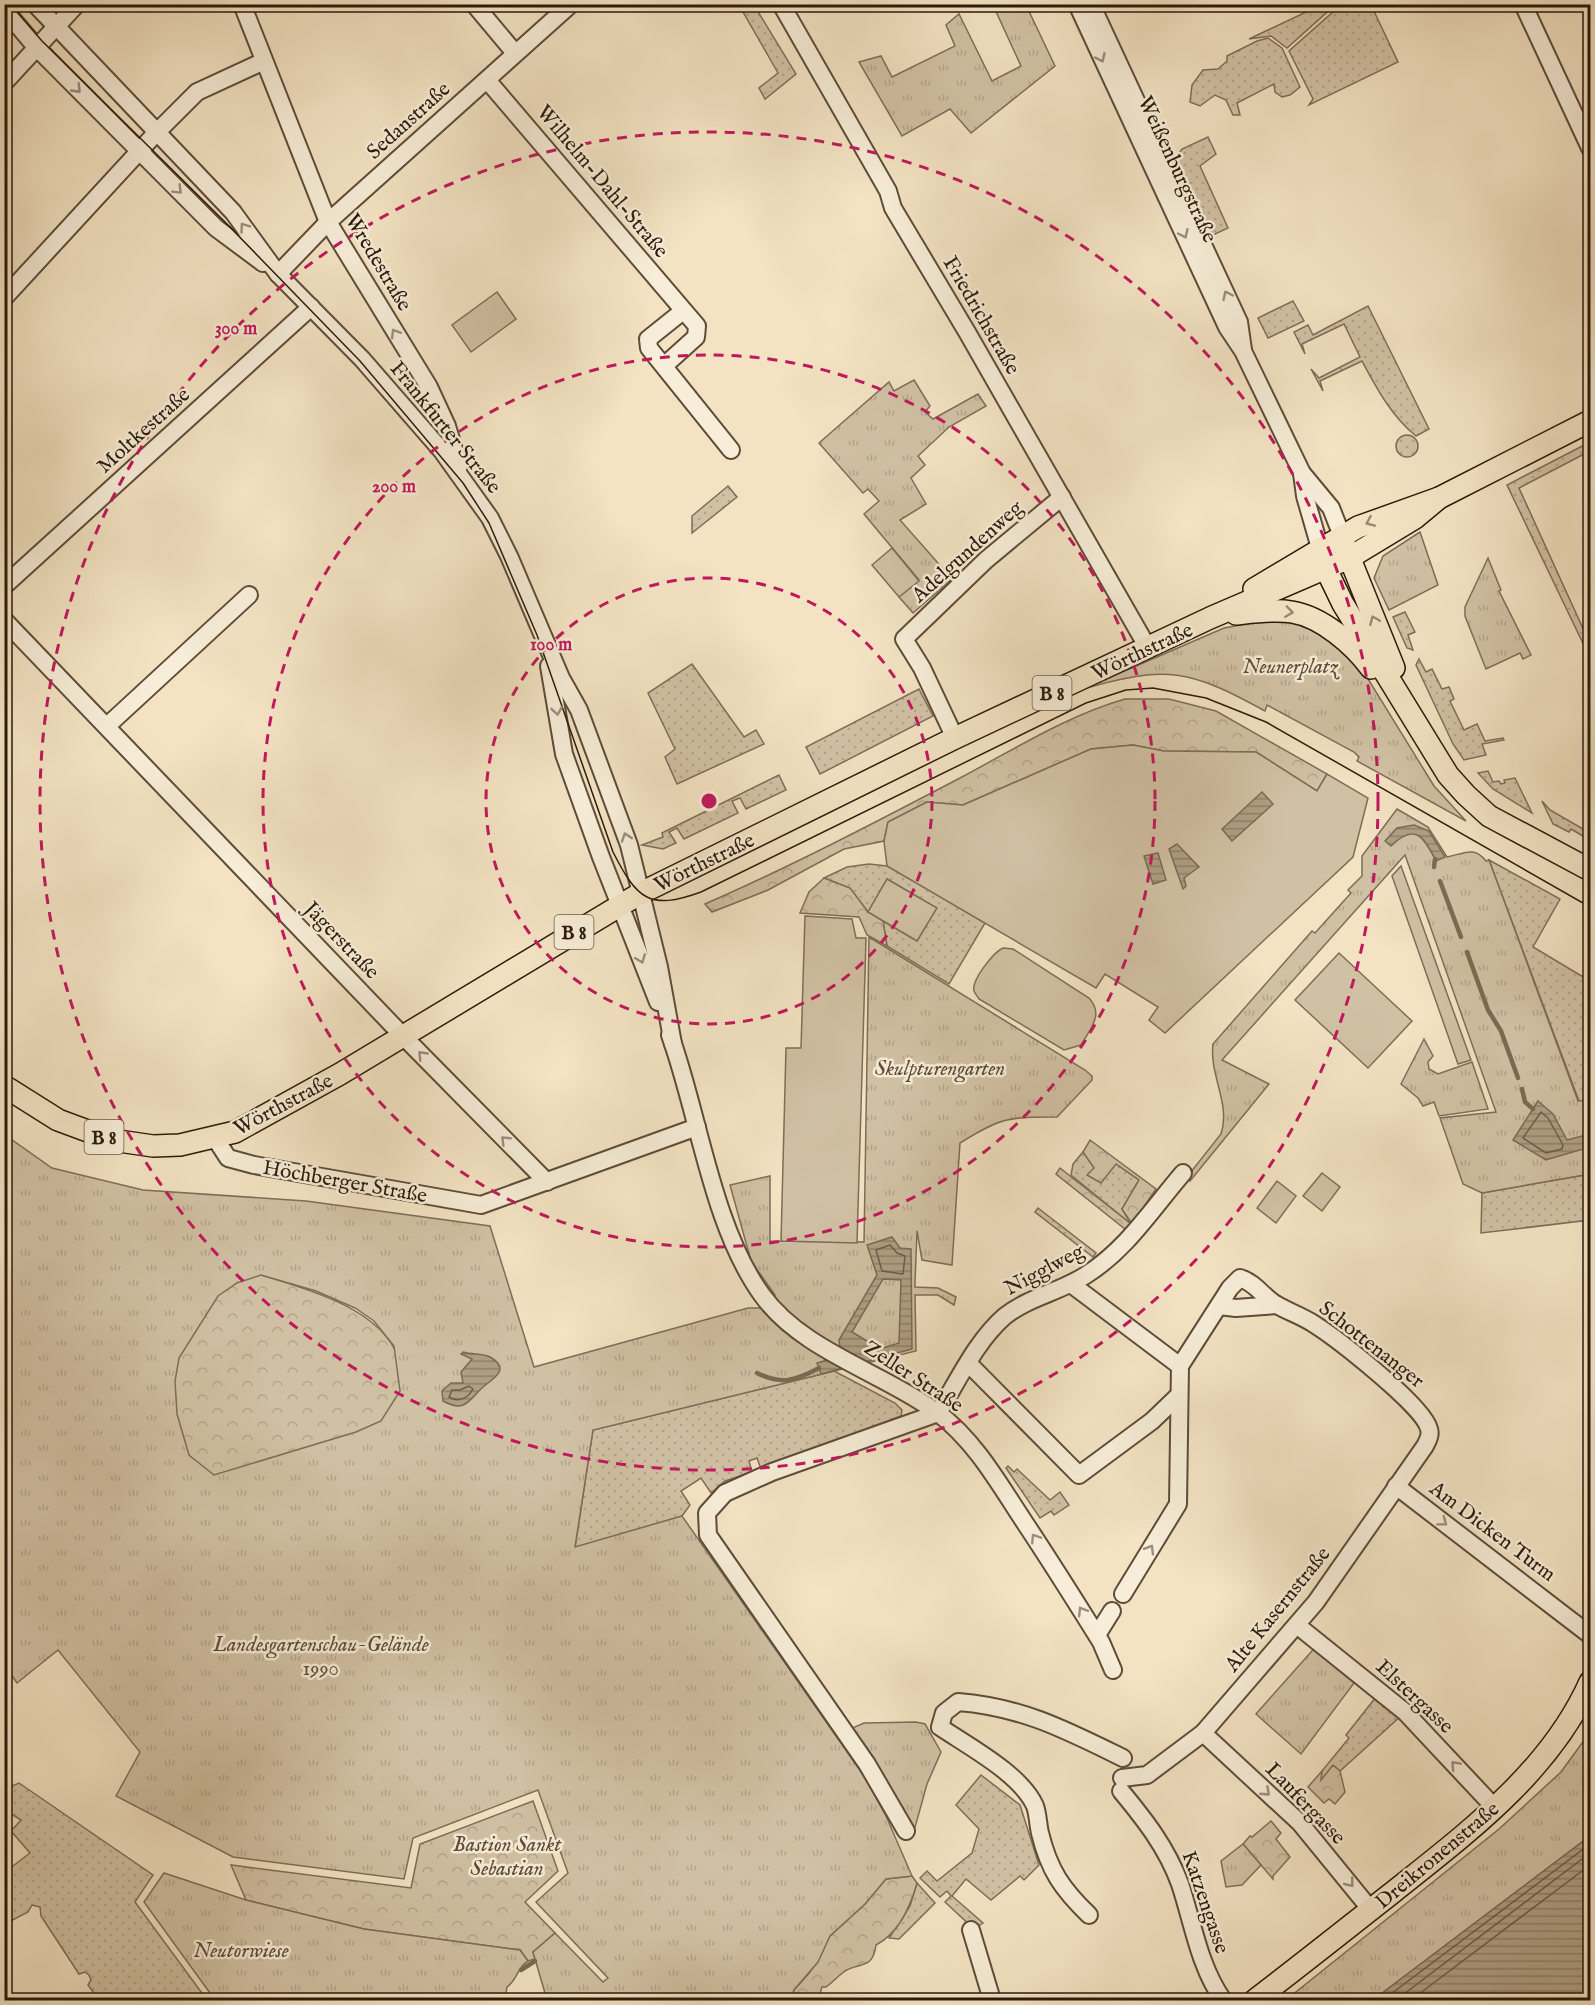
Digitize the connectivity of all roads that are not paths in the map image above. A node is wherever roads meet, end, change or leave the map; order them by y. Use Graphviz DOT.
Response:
graph roads {
  1 [pos="35,4"];
  2 [pos="77,4"];
  3 [pos="242,4"];
  4 [pos="474,4"];
  5 [pos="571,4"];
  6 [pos="781,4"];
  7 [pos="1077,4"];
  8 [pos="1091,4"];
  9 [pos="1523,4"];
  10 [pos="4,9"];
  11 [pos="57,27"];
  12 [pos="36,48"];
  13 [pos="515,53"];
  14 [pos="264,61"];
  15 [pos="487,80"];
  16 [pos="4,83"];
  17 [pos="156,133"];
  18 [pos="1590,148"];
  19 [pos="139,152"];
  20 [pos="328,222"];
  21 [pos="279,274"];
  22 [pos="4,298"];
  23 [pos="311,307"];
  24 [pos="683,310"];
  25 [pos="1244,351"];
  26 [pos="665,365"];
  27 [pos="1590,421"];
  28 [pos="731,450"];
  29 [pos="1302,473"];
  30 [pos="466,481"];
  31 [pos="1062,497"];
  32 [pos="1439,498"];
  33 [pos="1342,536"];
  34 [pos="1320,548"];
  35 [pos="1349,558"];
  36 [pos="1326,569"];
  37 [pos="4,586"];
  38 [pos="249,596"];
  39 [pos="1210,618"];
  40 [pos="4,620"];
  41 [pos="541,633"];
  42 [pos="1148,648"];
  43 [pos="107,726"];
  44 [pos="1421,732"];
  45 [pos="955,738"];
  46 [pos="1590,870"];
  47 [pos="640,893"];
  48 [pos="620,904"];
  49 [pos="402,1035"];
  50 [pos="673,1044"];
  51 [pos="4,1086"];
  52 [pos="697,1127"];
  53 [pos="215,1138"];
  54 [pos="1183,1173"];
  55 [pos="547,1182"];
  56 [pos="1071,1284"];
  57 [pos="1277,1305"];
  58 [pos="1219,1306"];
  59 [pos="969,1364"];
  60 [pos="1180,1366"];
  61 [pos="1177,1397"];
  62 [pos="938,1413"];
  63 [pos="1430,1428"];
  64 [pos="1396,1486"];
  65 [pos="1123,1594"];
  66 [pos="1112,1611"];
  67 [pos="1298,1626"];
  68 [pos="1096,1635"];
  69 [pos="1590,1635"];
  70 [pos="1113,1670"];
  71 [pos="1590,1682"];
  72 [pos="1203,1733"];
  73 [pos="1123,1758"];
  74 [pos="1122,1785"];
  75 [pos="1495,1808"];
  76 [pos="906,1831"];
  77 [pos="1371,1910"];
  78 [pos="1089,1915"];
  79 [pos="971,1930"];
  80 [pos="1222,2000"];
  81 [pos="992,2001"];
  82 [pos="1255,2001"];
  1 -- 11 [label="street, Frankfurter Straße"];
  2 -- 11 [label="street"];
  3 -- 14 [label="street, Wredestraße"];
  4 -- 13 [label="street"];
  5 -- 13 [label="street, Sedanstraße"];
  6 -- 31 [label="street, Friedrichstraße"];
  7 -- 25 [label="street, Weißenburgstraße, one-way"];
  25 -- 8 [label="street, Weißenburgstraße, one-way"];
  9 -- 18 [label="street"];
  10 -- 12 [label="street, Frankfurter Straße"];
  11 -- 12 [label="street"];
  11 -- 17 [label="street, Frankfurter Straße"];
  12 -- 16 [label="street"];
  12 -- 19 [label="street, Frankfurter Straße, one-way"];
  13 -- 15 [label="street, Sedanstraße"];
  14 -- 17 [label="street"];
  14 -- 20 [label="street, Wredestraße"];
  15 -- 20 [label="street, Sedanstraße"];
  15 -- 24 [label="street, Wilhelm-Dahl-Straße"];
  17 -- 19 [label="street"];
  21 -- 17 [label="street, Frankfurter Straße, one-way"];
  19 -- 21 [label="street, Frankfurter Straße, one-way"];
  19 -- 22 [label="street"];
  20 -- 21 [label="street, Sedanstraße"];
  30 -- 20 [label="street, Wredestraße, one-way"];
  21 -- 23 [label="street, Frankfurter Straße"];
  23 -- 30 [label="street, Frankfurter Straße"];
  23 -- 37 [label="street, Moltkestraße"];
  24 -- 26 [label="street, Wilhelm-Dahl-Straße"];
  24 -- 26 [label="street"];
  25 -- 29 [label="street, Weißenburgstraße"];
  26 -- 28 [label="street"];
  27 -- 32 [label="main road"];
  29 -- 33 [label="street, Weißenburgstraße"];
  29 -- 34 [label="street, Weißenburgstraße"];
  30 -- 41 [label="street, Frankfurter Straße"];
  31 -- 42 [label="street, Friedrichstraße"];
  31 -- 45 [label="street, Adelgundenweg"];
  32 -- 33 [label="main road, Wörthstraße, one-way"];
  32 -- 35 [label="main road, Wörthstraße"];
  33 -- 34 [label="main road, Wörthstraße"];
  33 -- 35 [label="main road, B 8"];
  34 -- 36 [label="main road, B 8"];
  34 -- 39 [label="main road, Wörthstraße / B 8"];
  35 -- 36 [label="main road, Wörthstraße"];
  44 -- 35 [label="main road, B 8, one-way"];
  36 -- 39 [label="main road, Wörthstraße / B 8"];
  36 -- 44 [label="main road, B 8"];
  38 -- 43 [label="street"];
  39 -- 42 [label="main road, Wörthstraße / B 8"];
  39 -- 44 [label="main road, B 8, one-way"];
  40 -- 43 [label="street, Jägerstraße"];
  47 -- 41 [label="street, Frankfurter Straße, one-way"];
  41 -- 48 [label="street, Frankfurter Straße, one-way"];
  42 -- 45 [label="main road, Wörthstraße / B 8"];
  43 -- 49 [label="street, Jägerstraße"];
  44 -- 46 [label="main road, B 8"];
  45 -- 47 [label="main road, Wörthstraße / B 8"];
  47 -- 48 [label="main road, Wörthstraße / B 8"];
  47 -- 50 [label="street, Frankfurter Straße"];
  48 -- 49 [label="main road, Wörthstraße / B 8"];
  48 -- 50 [label="street, Frankfurter Straße, one-way"];
  49 -- 53 [label="main road, Wörthstraße / B 8"];
  55 -- 49 [label="street, Jägerstraße, one-way"];
  50 -- 52 [label="street, Frankfurter Straße"];
  51 -- 53 [label="main road, B 8"];
  52 -- 55 [label="street, Höchberger Straße"];
  52 -- 62 [label="street, Zeller Straße"];
  53 -- 55 [label="street, Höchberger Straße"];
  54 -- 56 [label="street, Nigglweg"];
  56 -- 59 [label="street, Nigglweg"];
  56 -- 60 [label="street"];
  57 -- 58 [label="street"];
  57 -- 58 [label="street, Schottenanger"];
  57 -- 63 [label="street, Schottenanger"];
  58 -- 60 [label="street, Schottenanger"];
  59 -- 61 [label="street"];
  59 -- 62 [label="street, Nigglweg"];
  60 -- 61 [label="street, Schottenanger"];
  65 -- 61 [label="street, Schottenanger, one-way"];
  68 -- 62 [label="street, Zeller Straße, one-way"];
  62 -- 76 [label="street"];
  63 -- 64 [label="street, Alte Kasernstraße"];
  64 -- 67 [label="street, Alte Kasernstraße"];
  64 -- 69 [label="street, Am Dicken Turm, one-way"];
  66 -- 68 [label="street"];
  67 -- 72 [label="street, Alte Kasernstraße"];
  75 -- 67 [label="street, Elstergasse, one-way"];
  68 -- 70 [label="street, Zeller Straße"];
  71 -- 75 [label="main road, Dreikronenstraße"];
  72 -- 74 [label="street, Alte Kasernstraße"];
  72 -- 77 [label="street, Laufergasse, one-way"];
  73 -- 78 [label="street"];
  74 -- 80 [label="street, Katzengasse"];
  75 -- 77 [label="main road, Dreikronenstraße"];
  77 -- 82 [label="main road, Dreikronenstraße"];
  79 -- 81 [label="street"];
}
